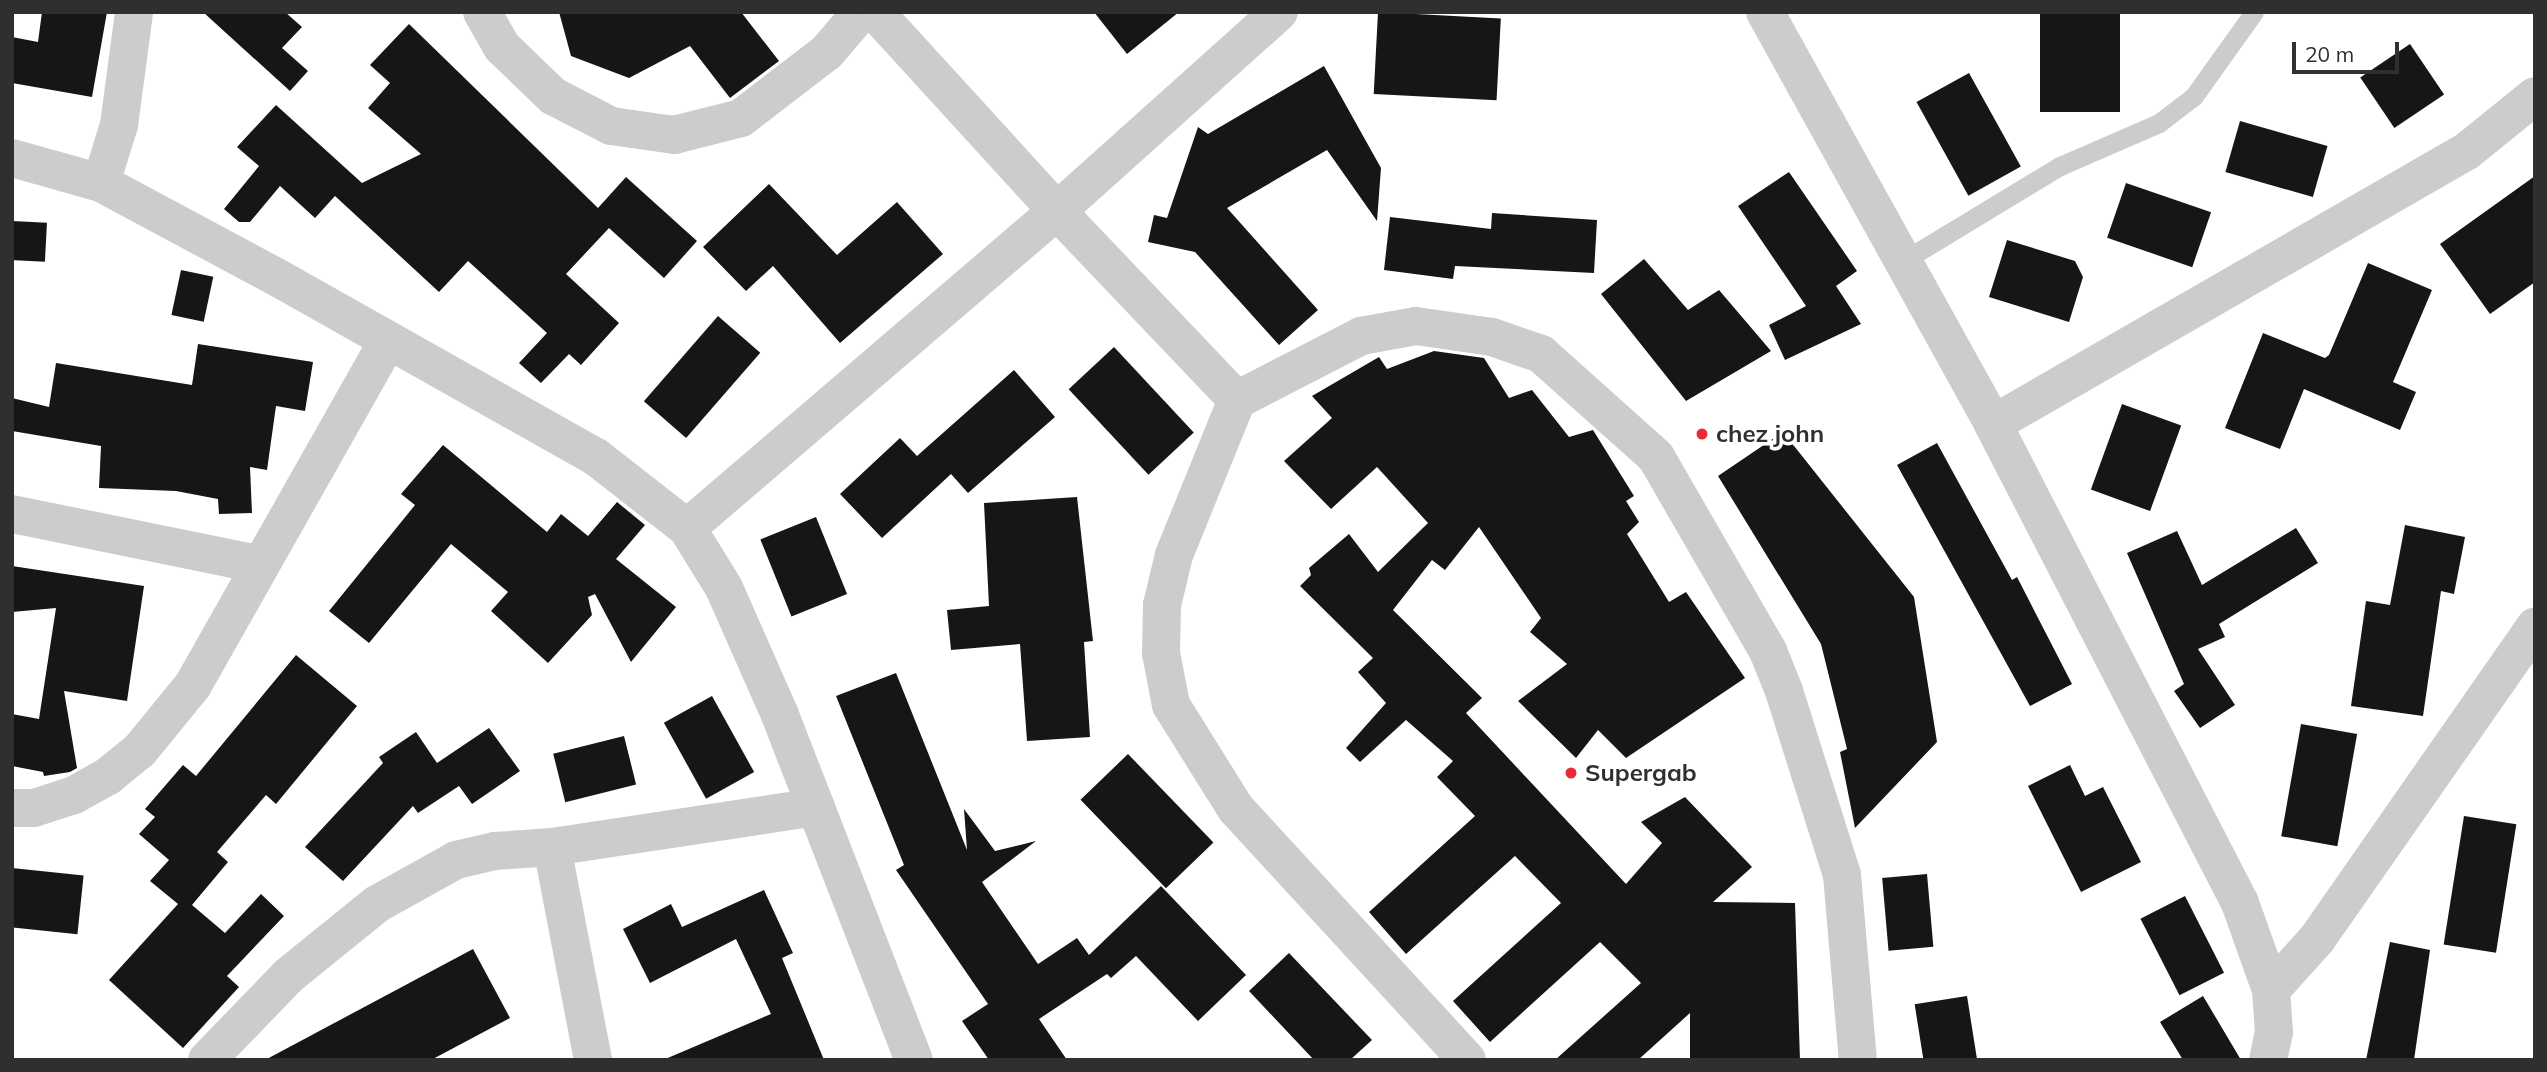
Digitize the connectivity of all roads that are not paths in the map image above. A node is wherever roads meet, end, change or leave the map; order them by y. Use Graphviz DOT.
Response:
graph roads {
  1 [pos="134,12"];
  2 [pos="482,12"];
  3 [pos="861,12"];
  4 [pos="875,12"];
  5 [pos="1279,12"];
  6 [pos="1765,12"];
  7 [pos="2254,12"];
  8 [pos="2535,96"];
  9 [pos="12,158"];
  10 [pos="101,183"];
  11 [pos="1057,211"];
  12 [pos="1903,261"];
  13 [pos="387,342"];
  14 [pos="1237,400"];
  15 [pos="1993,424"];
  16 [pos="12,514"];
  17 [pos="687,528"];
  18 [pos="258,564"];
  19 [pos="2535,626"];
  20 [pos="816,807"];
  21 [pos="12,808"];
  22 [pos="552,847"];
  23 [pos="2271,990"];
  24 [pos="207,1060"];
  25 [pos="593,1060"];
  26 [pos="914,1060"];
  27 [pos="1467,1060"];
  28 [pos="1858,1060"];
  29 [pos="2268,1060"];
  1 -- 10 [label="street"];
  2 -- 3 [label="street"];
  4 -- 11 [label="street"];
  5 -- 11 [label="street"];
  6 -- 12 [label="street"];
  7 -- 12 [label="lane"];
  8 -- 15 [label="street"];
  9 -- 10 [label="street"];
  10 -- 13 [label="street"];
  11 -- 14 [label="street"];
  11 -- 17 [label="street"];
  12 -- 15 [label="street"];
  13 -- 17 [label="street"];
  13 -- 18 [label="street"];
  14 -- 27 [label="street"];
  14 -- 28 [label="street"];
  15 -- 23 [label="street"];
  16 -- 18 [label="street"];
  17 -- 20 [label="street"];
  18 -- 21 [label="street"];
  19 -- 23 [label="street"];
  20 -- 22 [label="street"];
  20 -- 26 [label="street"];
  22 -- 24 [label="street"];
  22 -- 25 [label="street"];
  23 -- 29 [label="street"];
}
